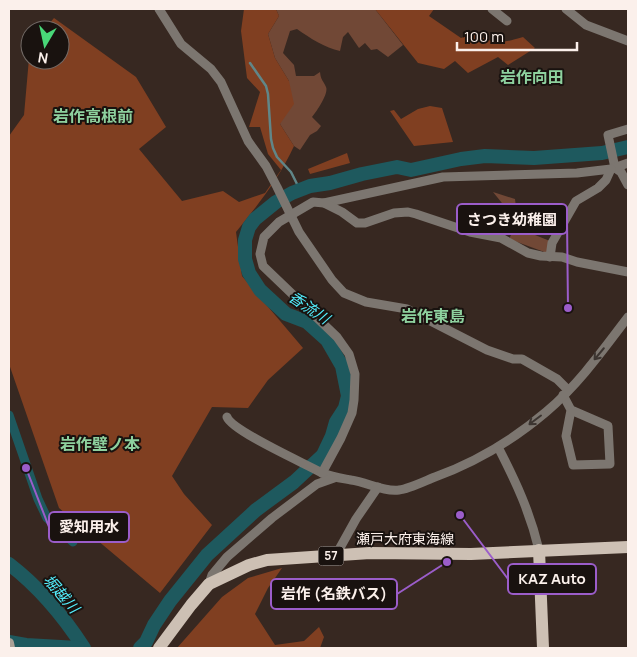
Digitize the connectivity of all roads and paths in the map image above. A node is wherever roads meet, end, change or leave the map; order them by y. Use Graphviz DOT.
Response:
graph roads {
  1 [pos="160,9"];
  2 [pos="492,9"];
  3 [pos="566,9"];
  4 [pos="507,21"];
  5 [pos="628,41"];
  6 [pos="628,129"];
  7 [pos="628,163"];
  8 [pos="613,169"];
  9 [pos="628,185"];
  10 [pos="324,204"];
  11 [pos="291,214"];
  12 [pos="550,257"];
  13 [pos="628,272"];
  14 [pos="628,317"];
  15 [pos="566,392"];
  16 [pos="571,410"];
  17 [pos="227,417"];
  18 [pos="498,447"];
  19 [pos="320,473"];
  20 [pos="334,478"];
  21 [pos="378,487"];
  22 [pos="628,547"];
  23 [pos="539,550"];
  24 [pos="336,555"];
  25 [pos="208,584"];
  26 [pos="9,643"];
  27 [pos="10,648"];
  28 [pos="159,648"];
  29 [pos="543,648"];
  1 -- 11 [label="street"];
  2 -- 4 [label="street"];
  3 -- 5 [label="street"];
  6 -- 8 [label="street"];
  7 -- 8 [label="street"];
  8 -- 9 [label="street"];
  8 -- 10 [label="street"];
  8 -- 12 [label="street"];
  10 -- 11 [label="street"];
  10 -- 12 [label="street"];
  11 -- 15 [label="street"];
  11 -- 19 [label="street"];
  12 -- 13 [label="street"];
  14 -- 15 [label="street, one-way"];
  15 -- 16 [label="street"];
  15 -- 18 [label="street, one-way"];
  16 -- 16 [label="street"];
  17 -- 19 [label="street"];
  18 -- 21 [label="street"];
  18 -- 23 [label="street"];
  19 -- 20 [label="street"];
  20 -- 21 [label="street"];
  20 -- 25 [label="street"];
  21 -- 24 [label="street"];
  22 -- 23 [label="main road, 瀬戸大府東海線 / 57"];
  23 -- 24 [label="main road, 瀬戸大府東海線 / 57"];
  23 -- 29 [label="main road"];
  24 -- 25 [label="main road, 瀬戸大府東海線 / 57"];
  25 -- 28 [label="main road, 瀬戸大府東海線 / 57"];
  26 -- 27 [label="main road"];
}
